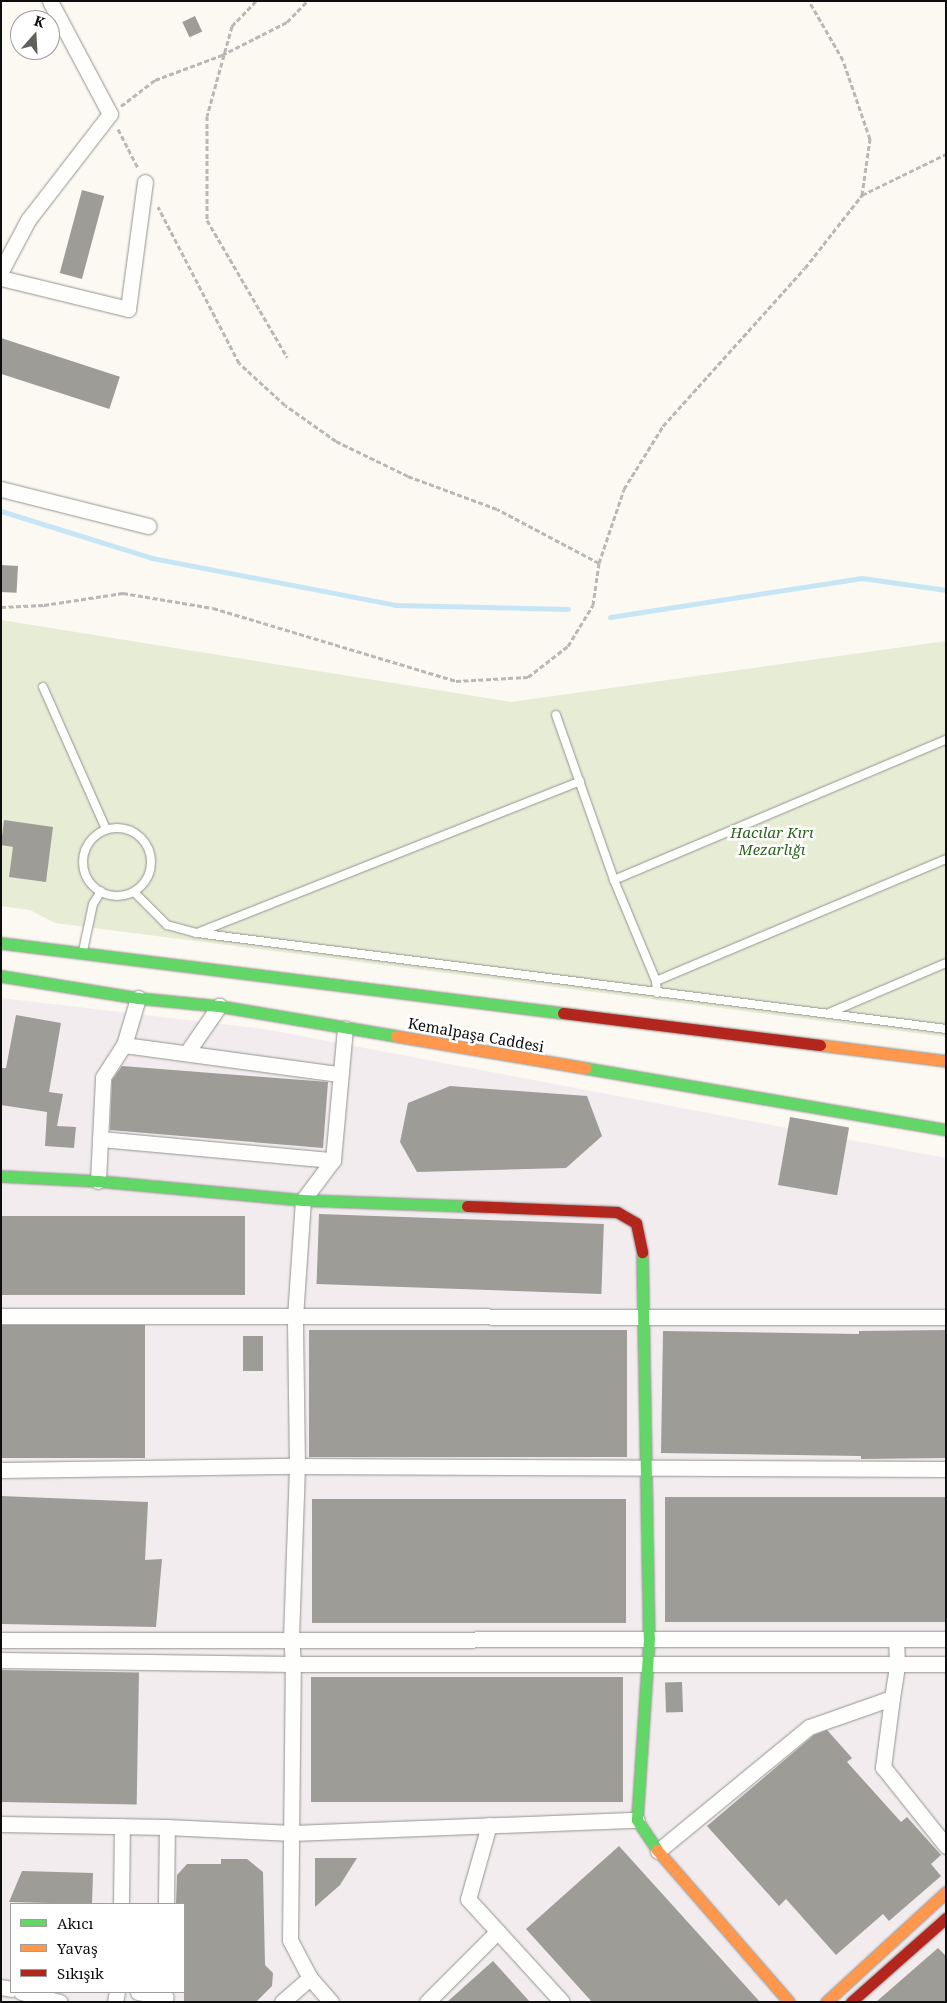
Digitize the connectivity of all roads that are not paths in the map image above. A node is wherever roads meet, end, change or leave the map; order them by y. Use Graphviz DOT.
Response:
graph roads {
  1 [pos="50,1"];
  2 [pos="145,182"];
  3 [pos="1,271"];
  4 [pos="1,278"];
  5 [pos="1,489"];
  6 [pos="148,526"];
  7 [pos="43,687"];
  8 [pos="556,715"];
  9 [pos="946,740"];
  10 [pos="580,782"];
  11 [pos="106,830"];
  12 [pos="946,858"];
  13 [pos="614,880"];
  14 [pos="101,891"];
  15 [pos="134,892"];
  16 [pos="197,933"];
  17 [pos="1,943"];
  18 [pos="82,953"];
  19 [pos="946,963"];
  20 [pos="1,976"];
  21 [pos="656,981"];
  22 [pos="657,993"];
  23 [pos="138,998"];
  24 [pos="218,1006"];
  25 [pos="827,1014"];
  26 [pos="345,1028"];
  27 [pos="946,1029"];
  28 [pos="124,1045"];
  29 [pos="188,1051"];
  30 [pos="946,1061"];
  31 [pos="339,1074"];
  32 [pos="946,1130"];
  33 [pos="100,1139"];
  34 [pos="333,1160"];
  35 [pos="1,1176"];
  36 [pos="98,1181"];
  37 [pos="303,1200"];
  38 [pos="1,1316"];
  39 [pos="295,1317"];
  40 [pos="646,1317"];
  41 [pos="946,1317"];
  42 [pos="297,1466"];
  43 [pos="647,1469"];
  44 [pos="946,1469"];
  45 [pos="1,1470"];
  46 [pos="291,1638"];
  47 [pos="649,1638"];
  48 [pos="896,1639"];
  49 [pos="946,1639"];
  50 [pos="1,1640"];
  51 [pos="1,1660"];
  52 [pos="294,1664"];
  53 [pos="648,1664"];
  54 [pos="946,1664"];
  55 [pos="897,1665"];
  56 [pos="892,1698"];
  57 [pos="637,1820"];
  58 [pos="1,1824"];
  59 [pos="489,1825"];
  60 [pos="122,1826"];
  61 [pos="166,1826"];
  62 [pos="292,1833"];
  63 [pos="946,1846"];
  64 [pos="658,1852"];
  65 [pos="946,1892"];
  66 [pos="121,1903"];
  67 [pos="166,1903"];
  68 [pos="945,1921"];
  69 [pos="498,1931"];
  70 [pos="310,1978"];
  71 [pos="25,1993"];
  72 [pos="142,1993"];
  73 [pos="162,1998"];
  74 [pos="60,2002"];
  75 [pos="282,2002"];
  76 [pos="331,2002"];
  77 [pos="427,2002"];
  78 [pos="562,2002"];
  79 [pos="789,2002"];
  80 [pos="826,2002"];
  81 [pos="851,2002"];
  1 -- 3 [label="street"];
  2 -- 4 [label="street"];
  5 -- 6 [label="street"];
  7 -- 11 [label="lane"];
  8 -- 10 [label="lane"];
  9 -- 13 [label="lane"];
  10 -- 13 [label="lane"];
  10 -- 16 [label="lane"];
  11 -- 14 [label="lane"];
  11 -- 15 [label="lane"];
  12 -- 21 [label="lane"];
  13 -- 21 [label="lane"];
  14 -- 15 [label="lane"];
  14 -- 18 [label="lane"];
  15 -- 16 [label="lane"];
  16 -- 22 [label="lane"];
  17 -- 18 [label="main road, Kemalpaşa Caddesi"];
  18 -- 30 [label="main road, Kemalpaşa Caddesi"];
  19 -- 25 [label="lane"];
  20 -- 23 [label="main road, Kemalpaşa Caddesi"];
  21 -- 22 [label="lane"];
  22 -- 25 [label="lane"];
  23 -- 24 [label="main road, Kemalpaşa Caddesi"];
  23 -- 28 [label="street"];
  24 -- 26 [label="main road, Kemalpaşa Caddesi"];
  24 -- 29 [label="street"];
  25 -- 27 [label="lane"];
  26 -- 31 [label="street"];
  26 -- 32 [label="main road, Kemalpaşa Caddesi"];
  28 -- 29 [label="street"];
  28 -- 33 [label="street"];
  29 -- 31 [label="street"];
  31 -- 34 [label="street"];
  33 -- 34 [label="street"];
  33 -- 36 [label="street"];
  34 -- 37 [label="street"];
  35 -- 36 [label="main road"];
  36 -- 37 [label="main road"];
  37 -- 39 [label="street"];
  37 -- 40 [label="main road"];
  38 -- 39 [label="street"];
  39 -- 40 [label="street"];
  39 -- 42 [label="street"];
  40 -- 41 [label="street"];
  40 -- 43 [label="main road"];
  42 -- 43 [label="street"];
  42 -- 45 [label="street"];
  42 -- 46 [label="street"];
  43 -- 44 [label="street"];
  43 -- 47 [label="main road"];
  46 -- 47 [label="street"];
  46 -- 50 [label="street"];
  46 -- 52 [label="street"];
  47 -- 48 [label="street"];
  47 -- 53 [label="main road"];
  48 -- 49 [label="street"];
  48 -- 55 [label="street"];
  51 -- 52 [label="street"];
  52 -- 53 [label="street"];
  52 -- 62 [label="street"];
  53 -- 55 [label="street"];
  53 -- 57 [label="main road"];
  54 -- 55 [label="street"];
  55 -- 56 [label="street"];
  56 -- 63 [label="street"];
  56 -- 64 [label="street"];
  57 -- 59 [label="street"];
  57 -- 64 [label="main road"];
  58 -- 60 [label="street"];
  59 -- 62 [label="street"];
  59 -- 69 [label="street"];
  60 -- 61 [label="street"];
  60 -- 66 [label="street"];
  61 -- 62 [label="street"];
  61 -- 67 [label="street"];
  62 -- 70 [label="street"];
  64 -- 79 [label="main road"];
  65 -- 80 [label="main road"];
  68 -- 81 [label="main road"];
  69 -- 77 [label="street"];
  69 -- 78 [label="street"];
  70 -- 75 [label="street"];
  70 -- 76 [label="street"];
  71 -- 74 [label="street"];
  72 -- 73 [label="street"];
}
